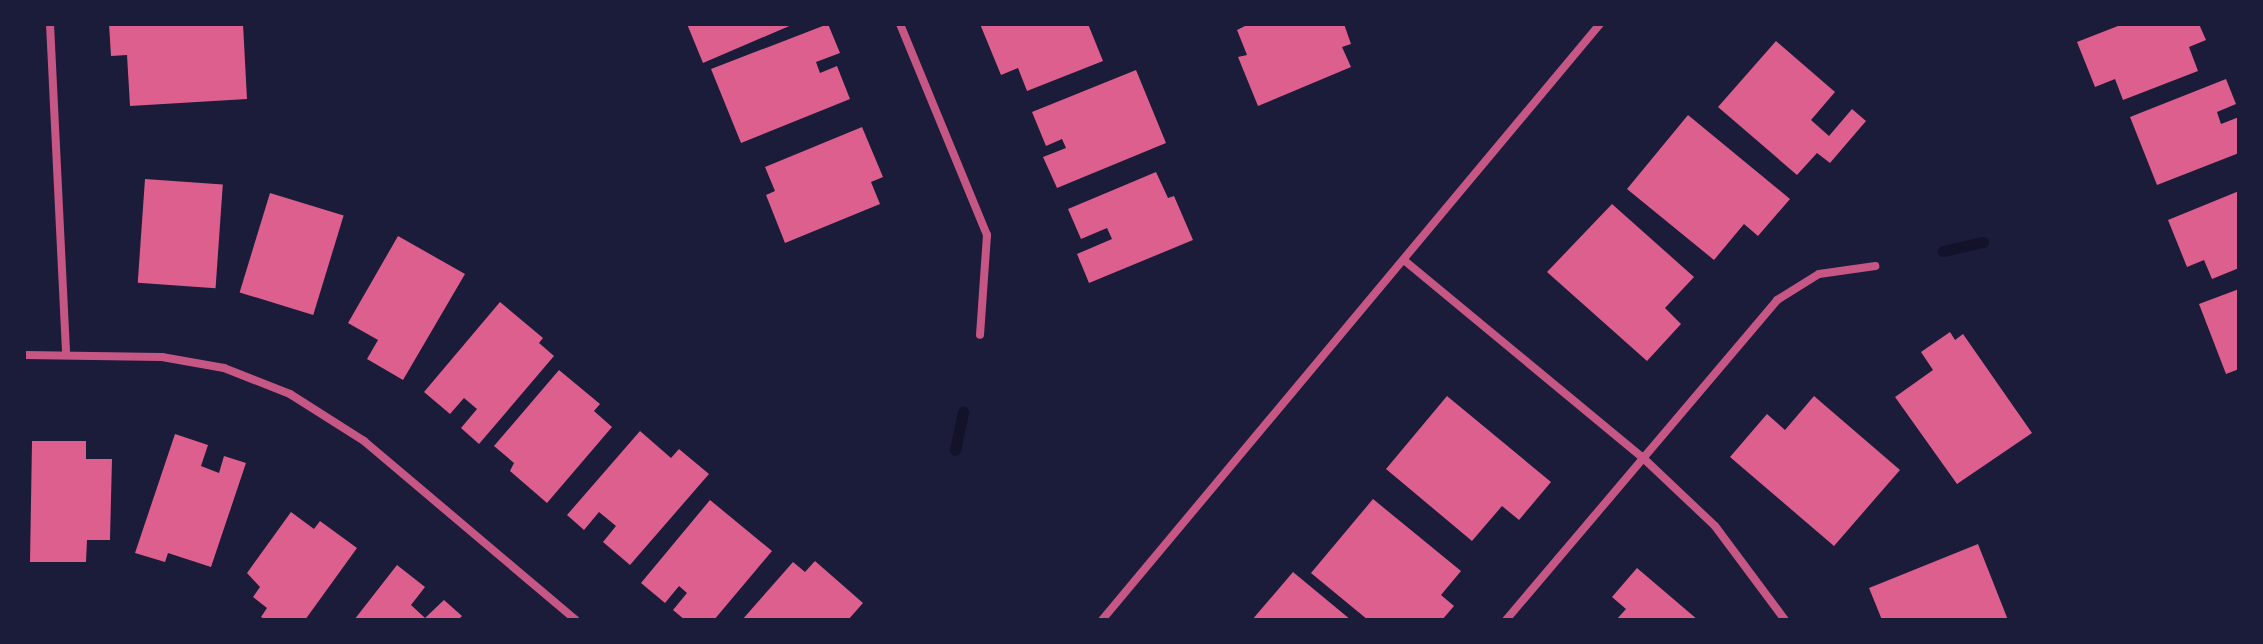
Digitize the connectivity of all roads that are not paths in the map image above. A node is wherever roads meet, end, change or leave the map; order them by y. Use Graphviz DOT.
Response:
graph roads {
  1 [pos="50,24"];
  2 [pos="900,24"];
  3 [pos="1600,24"];
  4 [pos="1405,261"];
  5 [pos="1875,266"];
  6 [pos="980,335"];
  7 [pos="66,353"];
  8 [pos="24,355"];
  9 [pos="1641,456"];
  10 [pos="576,620"];
  11 [pos="1102,620"];
  12 [pos="1506,620"];
  13 [pos="1785,620"];
  1 -- 7 [label="street"];
  2 -- 6 [label="street"];
  3 -- 4 [label="street"];
  4 -- 9 [label="street"];
  4 -- 11 [label="street"];
  5 -- 9 [label="street"];
  7 -- 8 [label="street"];
  7 -- 10 [label="street"];
  9 -- 12 [label="street"];
  9 -- 13 [label="street"];
}
